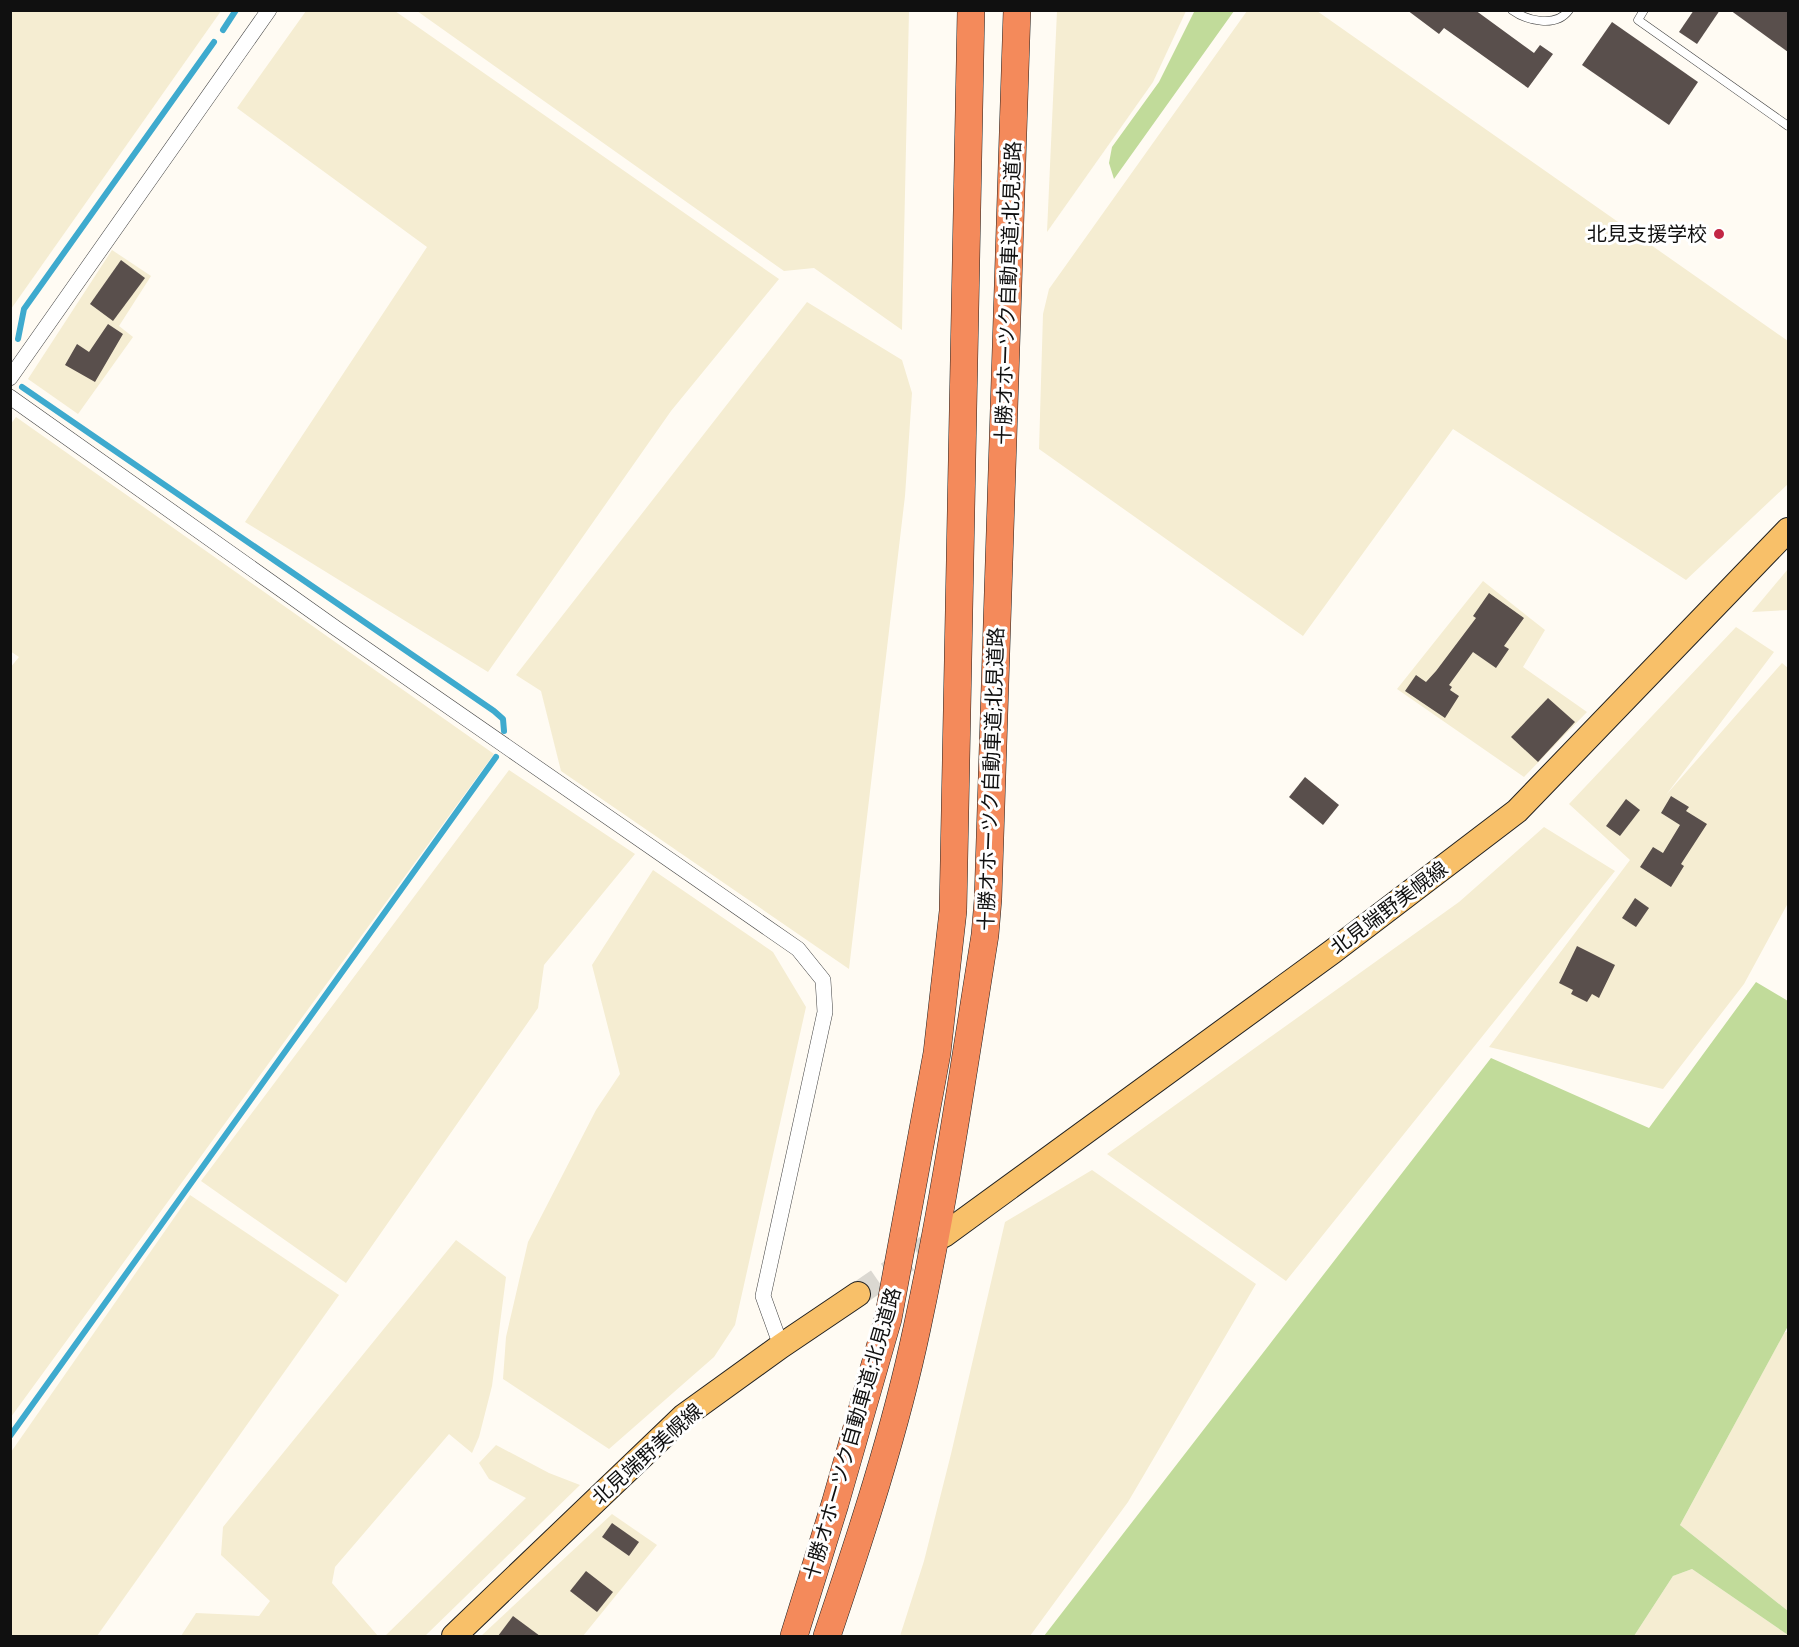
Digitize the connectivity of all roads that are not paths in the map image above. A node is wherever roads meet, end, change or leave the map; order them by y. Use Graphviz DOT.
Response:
graph roads {
  1 [pos="269,10"];
  2 [pos="971,10"];
  3 [pos="1017,10"];
  4 [pos="1512,10"];
  5 [pos="1569,10"];
  6 [pos="1644,10"];
  7 [pos="1788,126"];
  8 [pos="10,378"];
  9 [pos="10,398"];
  10 [pos="1788,530"];
  11 [pos="944,1235"];
  12 [pos="858,1294"];
  13 [pos="781,1346"];
  14 [pos="454,1636"];
  15 [pos="794,1636"];
  16 [pos="827,1636"];
  1 -- 8 [label="street"];
  2 -- 15 [label="highway, 十勝オホーツク自動車道;北見道路"];
  3 -- 16 [label="highway, 十勝オホーツク自動車道;北見道路"];
  4 -- 5 [label="lane"];
  6 -- 7 [label="lane"];
  9 -- 13 [label="street"];
  10 -- 11 [label="main road, 北見端野美幌線"];
  12 -- 13 [label="main road, 北見端野美幌線"];
  13 -- 14 [label="main road, 北見端野美幌線"];
}
